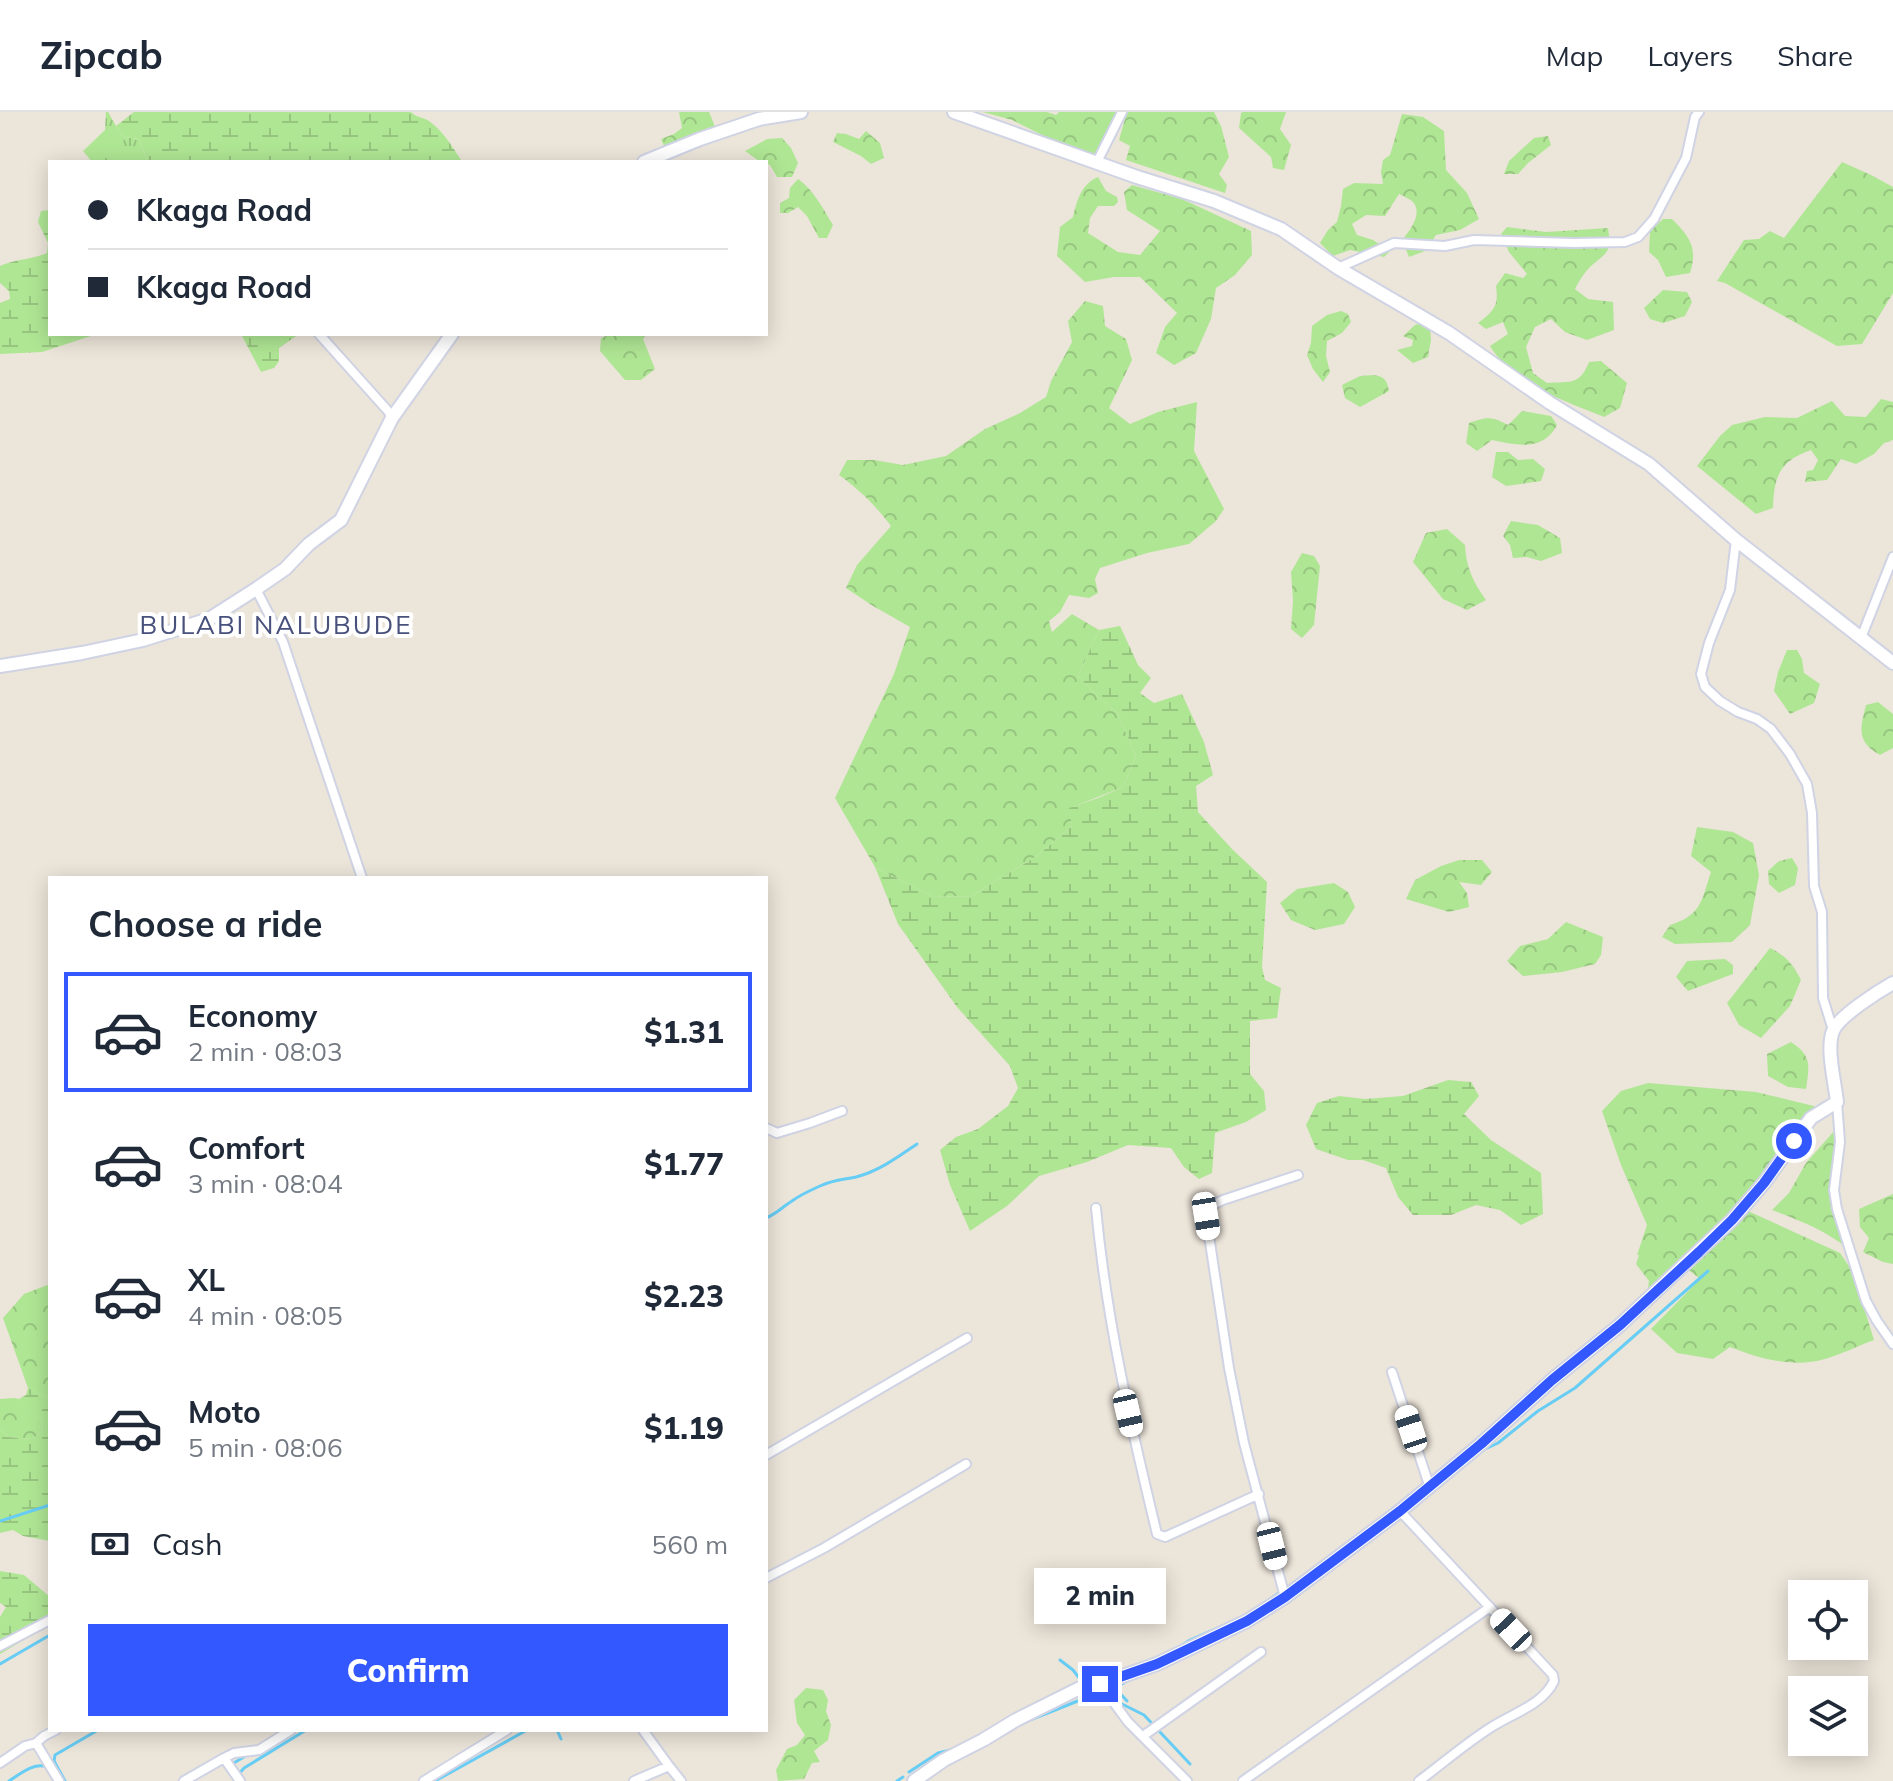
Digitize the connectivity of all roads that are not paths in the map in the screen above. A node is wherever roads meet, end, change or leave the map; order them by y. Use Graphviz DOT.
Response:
graph roads {
  1 [pos="801,112"];
  2 [pos="954,112"];
  3 [pos="1122,112"];
  4 [pos="1699,112"];
  5 [pos="649,160"];
  6 [pos="1097,162"];
  7 [pos="1338,268"];
  8 [pos="321,336"];
  9 [pos="451,336"];
  10 [pos="392,418"];
  11 [pos="1736,540"];
  12 [pos="1893,557"];
  13 [pos="256,589"];
  14 [pos="1861,638"];
  15 [pos="1893,663"];
  16 [pos="0,666"];
  17 [pos="361,876"];
  18 [pos="1893,983"];
  19 [pos="1833,1030"];
  20 [pos="1837,1102"];
  21 [pos="842,1111"];
  22 [pos="768,1129"];
  23 [pos="1298,1175"];
  24 [pos="1096,1208"];
  25 [pos="967,1338"];
  26 [pos="1893,1344"];
  27 [pos="1392,1372"];
  28 [pos="768,1454"];
  29 [pos="966,1464"];
  30 [pos="1429,1485"];
  31 [pos="1259,1494"];
  32 [pos="1400,1511"];
  33 [pos="768,1577"];
  34 [pos="1285,1597"];
  35 [pos="1490,1607"];
  36 [pos="48,1621"];
  37 [pos="0,1646"];
  38 [pos="1261,1652"];
  39 [pos="1100,1684"];
  40 [pos="52,1732"];
  41 [pos="288,1732"];
  42 [pos="504,1732"];
  43 [pos="644,1732"];
  44 [pos="1143,1736"];
  45 [pos="36,1743"];
  46 [pos="224,1758"];
  47 [pos="0,1763"];
  48 [pos="669,1766"];
  49 [pos="59,1781"];
  50 [pos="184,1781"];
  51 [pos="240,1781"];
  52 [pos="424,1781"];
  53 [pos="634,1781"];
  54 [pos="681,1781"];
  55 [pos="914,1781"];
  56 [pos="1187,1781"];
  57 [pos="1243,1781"];
  58 [pos="1419,1781"];
  1 -- 5 [label="street"];
  2 -- 6 [label="street"];
  3 -- 6 [label="street"];
  4 -- 7 [label="street"];
  6 -- 7 [label="street"];
  7 -- 11 [label="street"];
  8 -- 10 [label="street"];
  9 -- 10 [label="street"];
  10 -- 13 [label="street"];
  11 -- 14 [label="street"];
  11 -- 19 [label="street"];
  12 -- 14 [label="street"];
  13 -- 16 [label="street"];
  13 -- 17 [label="street"];
  14 -- 15 [label="street"];
  18 -- 19 [label="street"];
  19 -- 20 [label="street"];
  20 -- 26 [label="street"];
  20 -- 30 [label="street"];
  21 -- 22 [label="street"];
  23 -- 31 [label="street"];
  24 -- 31 [label="street"];
  25 -- 28 [label="street"];
  27 -- 30 [label="street"];
  29 -- 33 [label="street"];
  30 -- 32 [label="street"];
  31 -- 34 [label="street"];
  32 -- 34 [label="street"];
  32 -- 35 [label="street"];
  34 -- 39 [label="street"];
  35 -- 57 [label="street"];
  35 -- 58 [label="street"];
  36 -- 37 [label="street"];
  38 -- 44 [label="street"];
  39 -- 44 [label="street"];
  39 -- 55 [label="street"];
  40 -- 45 [label="street"];
  41 -- 46 [label="street"];
  42 -- 52 [label="street"];
  43 -- 48 [label="street"];
  44 -- 56 [label="street"];
  45 -- 47 [label="street"];
  45 -- 49 [label="street"];
  46 -- 50 [label="street"];
  46 -- 51 [label="street"];
  48 -- 53 [label="street"];
  48 -- 54 [label="street"];
}
